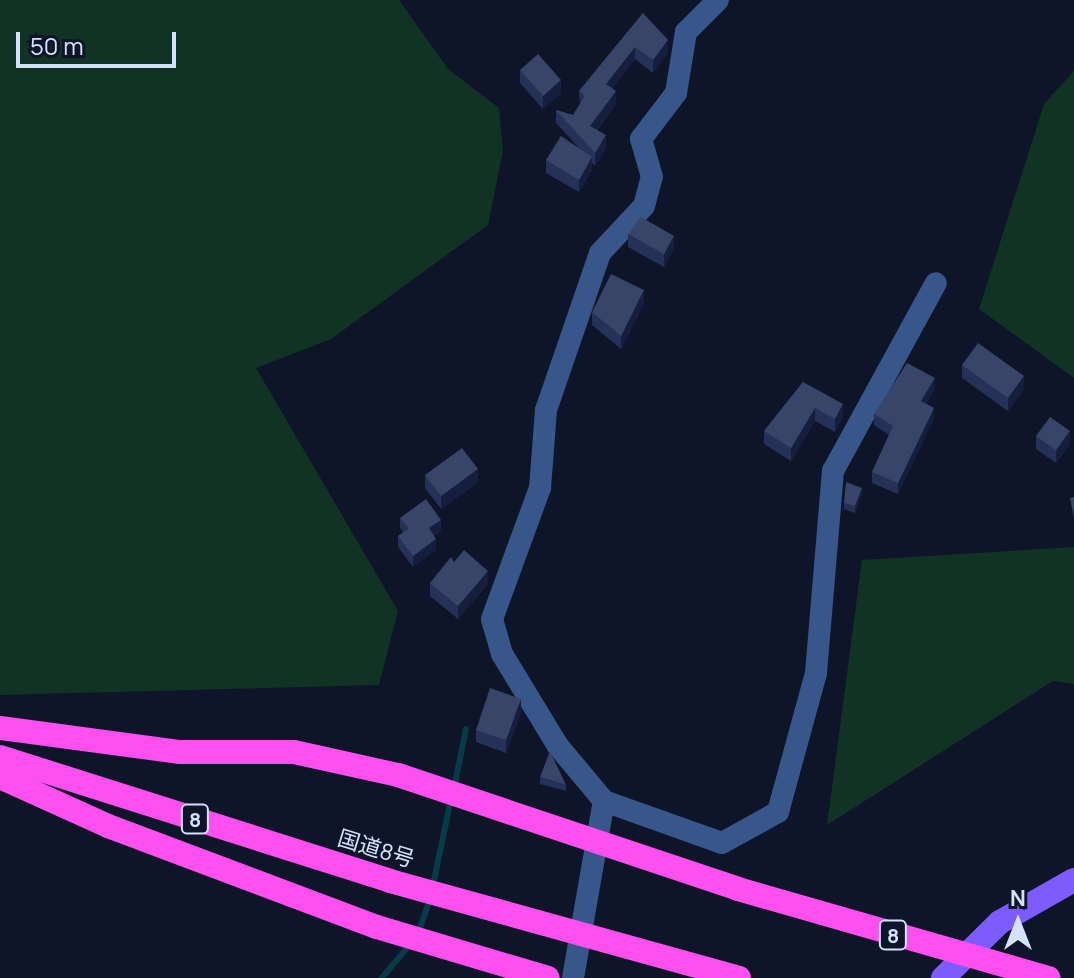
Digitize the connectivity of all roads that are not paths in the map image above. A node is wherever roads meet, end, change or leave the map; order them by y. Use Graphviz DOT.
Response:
graph roads {
  1 [pos="718,0"];
  2 [pos="936,283"];
  3 [pos="0,728"];
  4 [pos="0,757"];
  5 [pos="0,777"];
  6 [pos="604,801"];
  7 [pos="1074,880"];
  8 [pos="964,956"];
  9 [pos="548,978"];
  10 [pos="573,978"];
  11 [pos="739,978"];
  12 [pos="943,978"];
  13 [pos="1049,978"];
  1 -- 6 [label="street"];
  2 -- 6 [label="street"];
  3 -- 8 [label="highway, 8"];
  4 -- 11 [label="highway, 国道8号 / 8"];
  5 -- 9 [label="highway, 8"];
  6 -- 10 [label="street"];
  7 -- 8 [label="main road"];
  8 -- 12 [label="main road"];
  8 -- 13 [label="highway, 8"];
}
